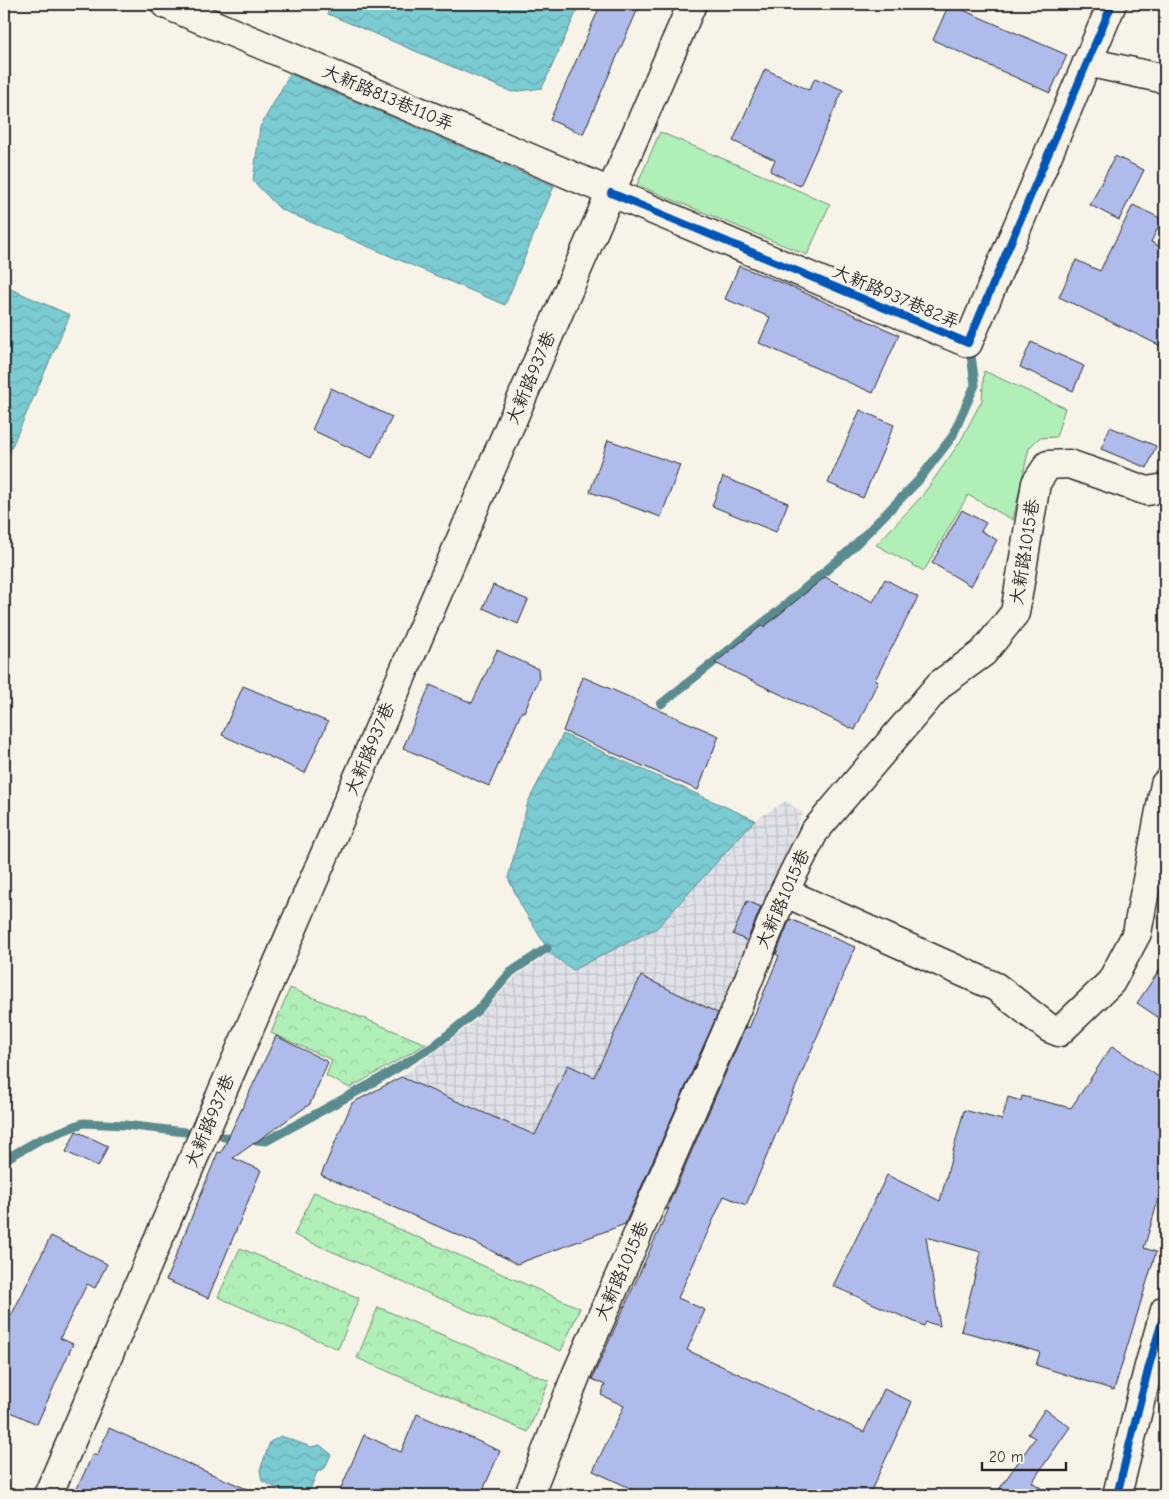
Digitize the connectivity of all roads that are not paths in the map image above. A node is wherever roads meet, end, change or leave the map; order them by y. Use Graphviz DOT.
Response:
graph roads {
  1 [pos="166,4"];
  2 [pos="692,4"];
  3 [pos="1112,4"];
  4 [pos="1087,62"];
  5 [pos="1165,79"];
  6 [pos="611,193"];
  7 [pos="1165,488"];
  8 [pos="1165,784"];
  9 [pos="784,892"];
  10 [pos="1165,1310"];
  11 [pos="48,1495"];
  12 [pos="529,1495"];
  13 [pos="1117,1495"];
  1 -- 6 [label="street, 大新路813巷110弄"];
  2 -- 6 [label="street, 大新路937巷"];
  3 -- 4 [label="street, 大新路937巷82弄"];
  4 -- 5 [label="street"];
  4 -- 6 [label="street, 大新路937巷82弄"];
  6 -- 11 [label="street, 大新路937巷"];
  7 -- 9 [label="street, 大新路1015巷"];
  8 -- 9 [label="street"];
  9 -- 12 [label="street, 大新路1015巷"];
  10 -- 13 [label="street"];
}
